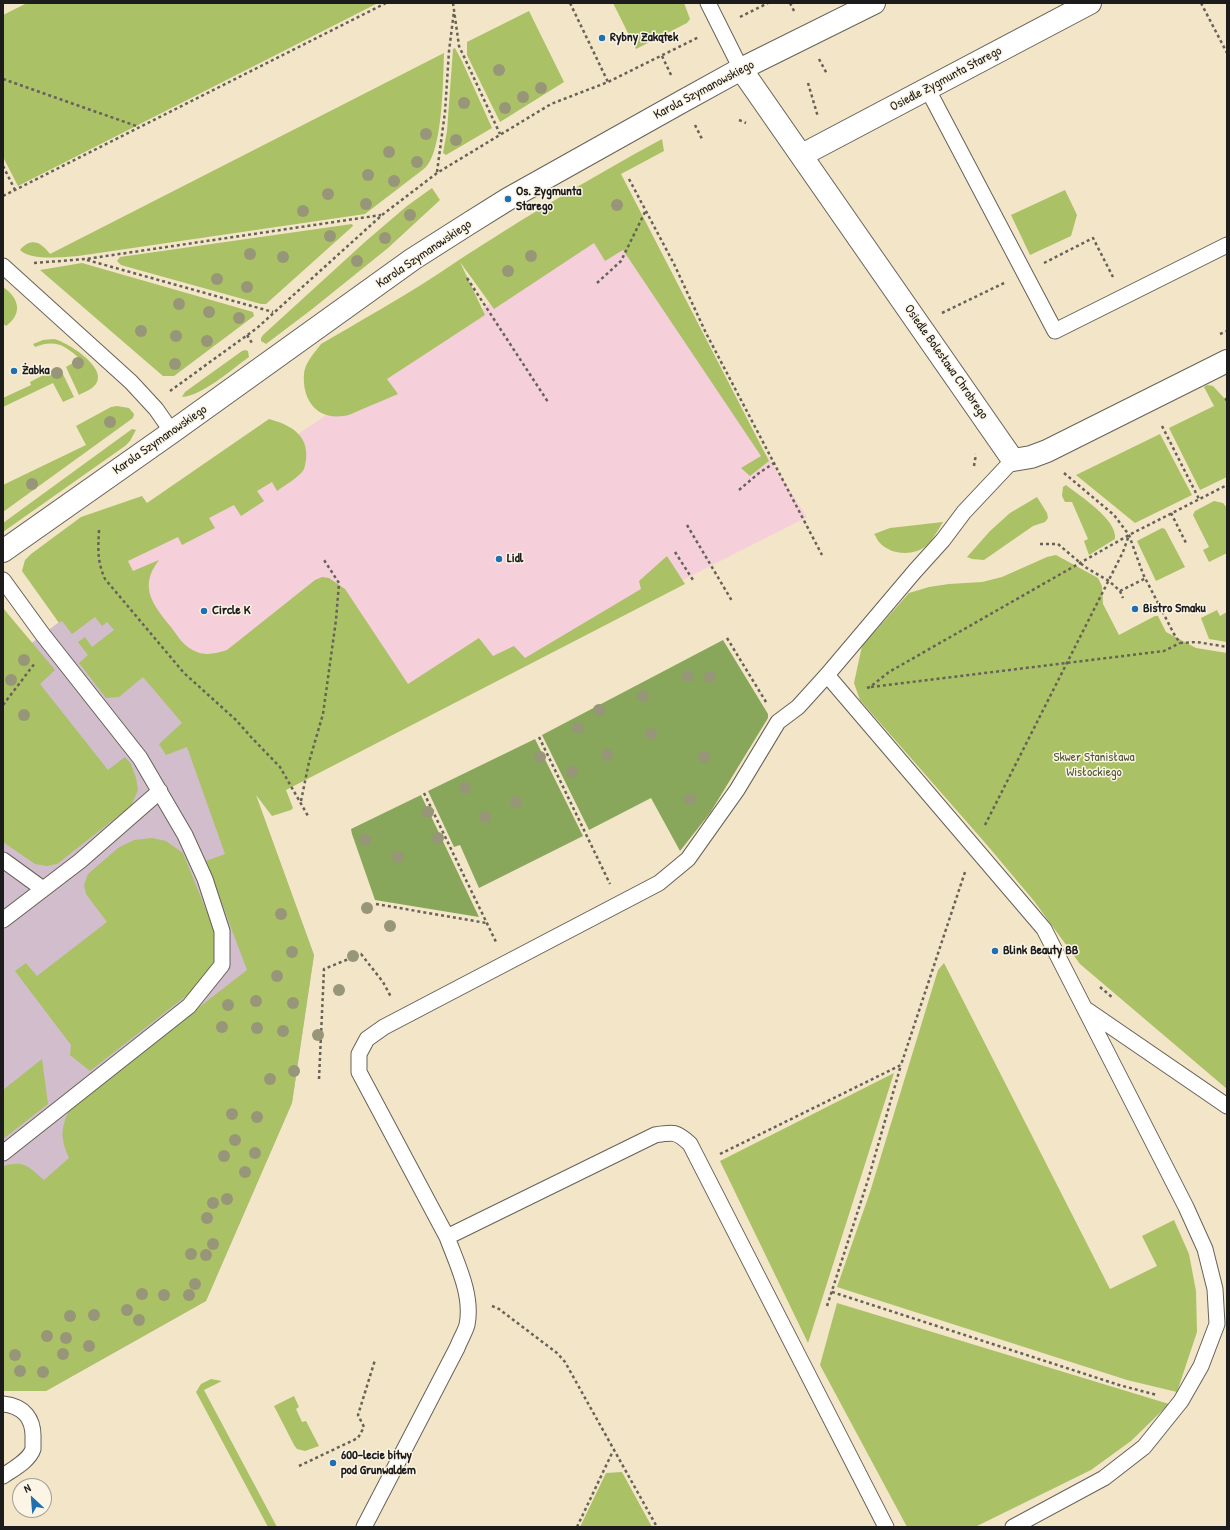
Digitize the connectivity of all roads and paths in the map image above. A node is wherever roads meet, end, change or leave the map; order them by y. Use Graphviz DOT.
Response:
graph roads {
  1 [pos="386,3"];
  2 [pos="453,3"];
  3 [pos="570,3"];
  4 [pos="708,3"];
  5 [pos="768,3"];
  6 [pos="874,3"];
  7 [pos="1090,3"];
  8 [pos="1201,3"];
  9 [pos="454,11"];
  10 [pos="720,27"];
  11 [pos="1227,53"];
  12 [pos="742,69"];
  13 [pos="3,79"];
  14 [pos="608,82"];
  15 [pos="927,88"];
  16 [pos="139,127"];
  17 [pos="500,134"];
  18 [pos="802,155"];
  19 [pos="3,166"];
  20 [pos="437,173"];
  21 [pos="629,179"];
  22 [pos="15,190"];
  23 [pos="3,196"];
  24 [pos="646,212"];
  25 [pos="382,215"];
  26 [pos="1227,245"];
  27 [pos="86,259"];
  28 [pos="30,263"];
  29 [pos="3,266"];
  30 [pos="468,278"];
  31 [pos="597,283"];
  32 [pos="274,312"];
  33 [pos="1227,331"];
  34 [pos="1217,336"];
  35 [pos="1227,361"];
  36 [pos="548,402"];
  37 [pos="156,409"];
  38 [pos="1162,426"];
  39 [pos="172,432"];
  40 [pos="1047,451"];
  41 [pos="1013,460"];
  42 [pos="774,463"];
  43 [pos="1227,485"];
  44 [pos="739,490"];
  45 [pos="1199,500"];
  46 [pos="1171,514"];
  47 [pos="687,525"];
  48 [pos="98,530"];
  49 [pos="1129,535"];
  50 [pos="1186,543"];
  51 [pos="1040,544"];
  52 [pos="3,550"];
  53 [pos="675,552"];
  54 [pos="822,555"];
  55 [pos="324,560"];
  56 [pos="1080,564"];
  57 [pos="1146,578"];
  58 [pos="3,580"];
  59 [pos="693,580"];
  60 [pos="1109,581"];
  61 [pos="1120,591"];
  62 [pos="1123,598"];
  63 [pos="732,601"];
  64 [pos="727,638"];
  65 [pos="1180,643"];
  66 [pos="50,644"];
  67 [pos="1227,647"];
  68 [pos="1069,662"];
  69 [pos="827,676"];
  70 [pos="870,687"];
  71 [pos="863,688"];
  72 [pos="767,703"];
  73 [pos="3,705"];
  74 [pos="539,737"];
  75 [pos="160,791"];
  76 [pos="424,793"];
  77 [pos="301,802"];
  78 [pos="308,816"];
  79 [pos="974,846"];
  80 [pos="3,860"];
  81 [pos="43,889"];
  82 [pos="376,904"];
  83 [pos="619,904"];
  84 [pos="3,920"];
  85 [pos="486,923"];
  86 [pos="498,946"];
  87 [pos="394,1001"];
  88 [pos="1086,1009"];
  89 [pos="901,1065"];
  90 [pos="319,1079"];
  91 [pos="1227,1106"];
  92 [pos="3,1153"];
  93 [pos="716,1156"];
  94 [pos="447,1237"];
  95 [pos="832,1292"];
  96 [pos="489,1304"];
  97 [pos="827,1306"];
  98 [pos="375,1360"];
  99 [pos="1181,1401"];
  100 [pos="3,1404"];
  101 [pos="614,1451"];
  102 [pos="299,1466"];
  103 [pos="3,1476"];
  104 [pos="364,1527"];
  105 [pos="577,1527"];
  106 [pos="657,1527"];
  107 [pos="886,1527"];
  108 [pos="1013,1527"];
  1 -- 16 [label="path"];
  2 -- 9 [label="path"];
  3 -- 14 [label="path"];
  4 -- 10 [label="lane"];
  5 -- 10 [label="path"];
  6 -- 12 [label="street, Karola Szymanowskiego"];
  7 -- 15 [label="street, Osiedle Zygmunta Starego"];
  8 -- 11 [label="path"];
  9 -- 17 [label="path"];
  9 -- 20 [label="path"];
  10 -- 12 [label="lane"];
  10 -- 14 [label="path"];
  12 -- 18 [label="street, Osiedle Bolesława Chrobrego"];
  12 -- 39 [label="street, Karola Szymanowskiego"];
  13 -- 16 [label="path"];
  14 -- 17 [label="path"];
  15 -- 18 [label="street, Osiedle Zygmunta Starego"];
  15 -- 26 [label="lane"];
  16 -- 22 [label="path"];
  17 -- 20 [label="path"];
  18 -- 41 [label="street, Osiedle Bolesława Chrobrego"];
  19 -- 22 [label="path"];
  20 -- 25 [label="path"];
  21 -- 24 [label="path"];
  22 -- 23 [label="path"];
  24 -- 31 [label="path"];
  24 -- 42 [label="path"];
  25 -- 27 [label="path"];
  25 -- 32 [label="path"];
  27 -- 28 [label="path"];
  27 -- 32 [label="path"];
  29 -- 37 [label="lane"];
  30 -- 36 [label="path"];
  32 -- 37 [label="path"];
  33 -- 34 [label="path"];
  35 -- 40 [label="street"];
  37 -- 39 [label="lane"];
  38 -- 45 [label="path"];
  39 -- 52 [label="street, Karola Szymanowskiego"];
  40 -- 41 [label="street"];
  40 -- 49 [label="path"];
  41 -- 69 [label="lane"];
  42 -- 44 [label="path"];
  42 -- 54 [label="path"];
  43 -- 45 [label="path"];
  45 -- 46 [label="path"];
  46 -- 49 [label="path"];
  46 -- 50 [label="path"];
  47 -- 63 [label="path"];
  48 -- 77 [label="path"];
  49 -- 56 [label="path"];
  49 -- 57 [label="path"];
  49 -- 60 [label="path"];
  51 -- 56 [label="path"];
  53 -- 59 [label="path"];
  55 -- 77 [label="path"];
  56 -- 60 [label="path"];
  56 -- 70 [label="path"];
  57 -- 61 [label="path"];
  57 -- 65 [label="path"];
  58 -- 66 [label="lane"];
  60 -- 61 [label="path"];
  60 -- 68 [label="path"];
  61 -- 62 [label="path"];
  64 -- 72 [label="path"];
  65 -- 67 [label="path"];
  65 -- 68 [label="path"];
  66 -- 73 [label="path"];
  66 -- 75 [label="lane"];
  68 -- 70 [label="path"];
  68 -- 79 [label="path"];
  69 -- 79 [label="lane"];
  69 -- 83 [label="lane"];
  70 -- 71 [label="path"];
  74 -- 83 [label="path"];
  75 -- 81 [label="lane"];
  75 -- 92 [label="lane"];
  76 -- 85 [label="path"];
  77 -- 78 [label="path"];
  79 -- 88 [label="lane"];
  79 -- 89 [label="path"];
  80 -- 81 [label="lane"];
  81 -- 84 [label="lane"];
  82 -- 85 [label="path"];
  83 -- 94 [label="lane"];
  85 -- 86 [label="path"];
  87 -- 90 [label="path"];
  88 -- 91 [label="lane"];
  88 -- 99 [label="lane"];
  89 -- 93 [label="path"];
  89 -- 95 [label="path"];
  94 -- 104 [label="lane"];
  94 -- 107 [label="lane"];
  95 -- 97 [label="path"];
  95 -- 99 [label="path"];
  96 -- 101 [label="path"];
  98 -- 102 [label="path"];
  99 -- 108 [label="lane"];
  100 -- 103 [label="lane"];
  101 -- 105 [label="path"];
  101 -- 106 [label="path"];
}
